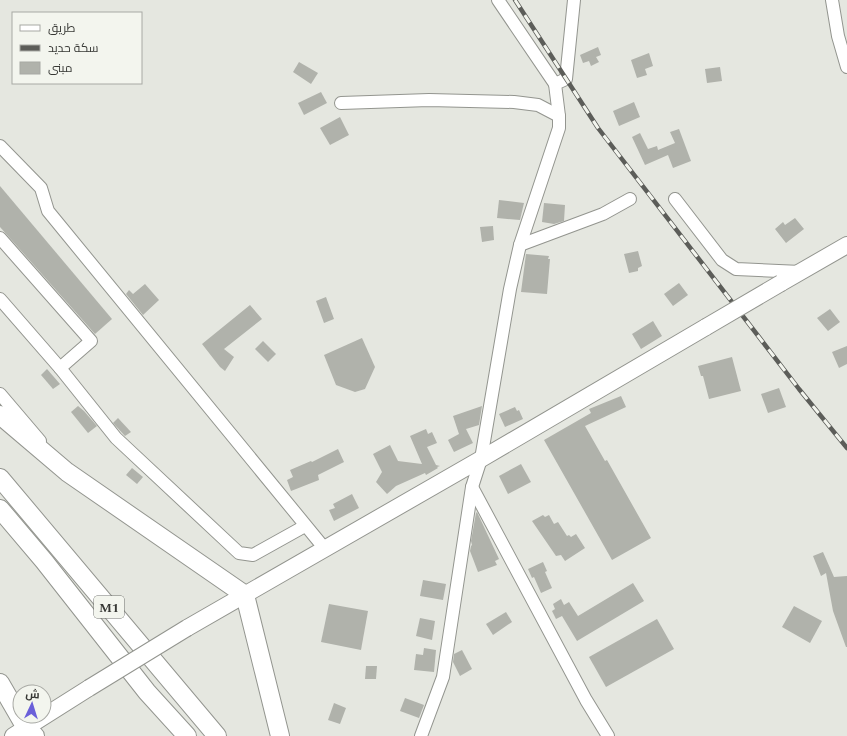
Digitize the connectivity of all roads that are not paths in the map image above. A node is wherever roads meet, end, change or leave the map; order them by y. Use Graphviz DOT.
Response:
graph roads {
  1 [pos="498,0"];
  2 [pos="574,0"];
  3 [pos="832,0"];
  4 [pos="847,67"];
  5 [pos="555,84"];
  6 [pos="341,103"];
  7 [pos="559,116"];
  8 [pos="0,146"];
  9 [pos="675,198"];
  10 [pos="630,199"];
  11 [pos="0,238"];
  12 [pos="520,245"];
  13 [pos="847,245"];
  14 [pos="803,272"];
  15 [pos="0,299"];
  16 [pos="60,368"];
  17 [pos="0,394"];
  18 [pos="0,415"];
  19 [pos="481,459"];
  20 [pos="67,472"];
  21 [pos="0,478"];
  22 [pos="472,487"];
  23 [pos="0,509"];
  24 [pos="305,526"];
  25 [pos="325,549"];
  26 [pos="245,595"];
  27 [pos="0,682"];
  28 [pos="25,733"];
  29 [pos="187,736"];
  30 [pos="217,736"];
  31 [pos="280,736"];
  32 [pos="421,736"];
  33 [pos="608,736"];
  1 -- 5 [label="street"];
  2 -- 5 [label="street"];
  3 -- 4 [label="street"];
  5 -- 7 [label="street"];
  6 -- 7 [label="street"];
  7 -- 12 [label="street"];
  8 -- 24 [label="street"];
  9 -- 14 [label="street"];
  10 -- 12 [label="street"];
  11 -- 16 [label="street"];
  12 -- 19 [label="street"];
  13 -- 14 [label="main road"];
  14 -- 19 [label="main road, bridge"];
  15 -- 16 [label="street"];
  16 -- 24 [label="street"];
  17 -- 20 [label="street"];
  18 -- 20 [label="highway"];
  19 -- 22 [label="street"];
  19 -- 25 [label="main road"];
  20 -- 26 [label="highway"];
  21 -- 30 [label="highway, M1"];
  22 -- 32 [label="street"];
  22 -- 33 [label="street"];
  23 -- 29 [label="highway, M1"];
  24 -- 25 [label="street"];
  25 -- 26 [label="main road"];
  26 -- 28 [label="main road, bridge"];
  26 -- 31 [label="highway"];
  27 -- 28 [label="highway"];
}
